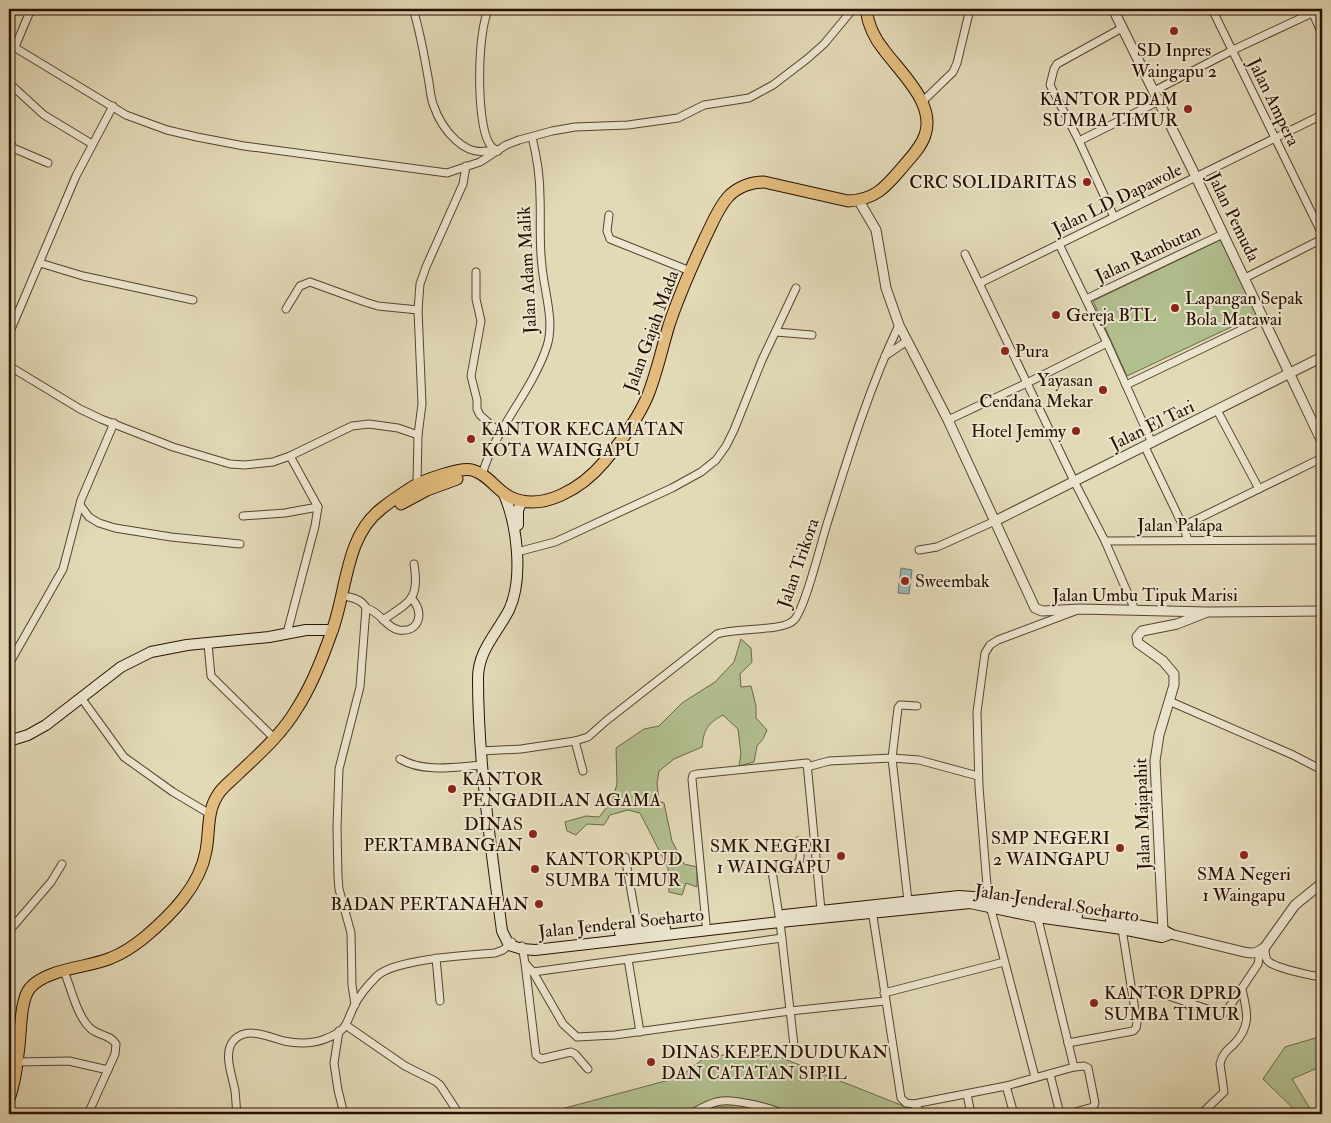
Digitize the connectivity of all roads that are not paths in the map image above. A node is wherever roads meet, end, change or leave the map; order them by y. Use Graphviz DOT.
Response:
graph roads {
  1 [pos="31,9"];
  2 [pos="412,9"];
  3 [pos="490,9"];
  4 [pos="852,9"];
  5 [pos="866,9"];
  6 [pos="970,9"];
  7 [pos="1113,9"];
  8 [pos="1212,9"];
  9 [pos="1311,11"];
  10 [pos="1122,28"];
  11 [pos="1322,34"];
  12 [pos="12,45"];
  13 [pos="1233,50"];
  14 [pos="9,83"];
  15 [pos="1154,91"];
  16 [pos="1159,101"];
  17 [pos="922,102"];
  18 [pos="113,106"];
  19 [pos="1322,115"];
  20 [pos="532,137"];
  21 [pos="9,139"];
  22 [pos="1275,139"];
  23 [pos="1079,141"];
  24 [pos="92,144"];
  25 [pos="496,150"];
  26 [pos="48,163"];
  27 [pos="466,166"];
  28 [pos="1196,177"];
  29 [pos="859,201"];
  30 [pos="609,215"];
  31 [pos="1114,217"];
  32 [pos="1223,234"];
  33 [pos="1322,234"];
  34 [pos="1322,239"];
  35 [pos="1059,244"];
  36 [pos="964,254"];
  37 [pos="40,263"];
  38 [pos="690,271"];
  39 [pos="476,272"];
  40 [pos="1245,278"];
  41 [pos="980,283"];
  42 [pos="796,288"];
  43 [pos="1086,299"];
  44 [pos="193,300"];
  45 [pos="286,309"];
  46 [pos="418,310"];
  47 [pos="1264,319"];
  48 [pos="899,325"];
  49 [pos="776,332"];
  50 [pos="9,334"];
  51 [pos="812,335"];
  52 [pos="907,341"];
  53 [pos="1107,343"];
  54 [pos="885,356"];
  55 [pos="1322,358"];
  56 [pos="9,366"];
  57 [pos="1290,373"];
  58 [pos="1028,383"];
  59 [pos="1126,385"];
  60 [pos="1217,410"];
  61 [pos="948,420"];
  62 [pos="114,424"];
  63 [pos="500,433"];
  64 [pos="418,435"];
  65 [pos="1322,442"];
  66 [pos="1149,444"];
  67 [pos="290,456"];
  68 [pos="1322,458"];
  69 [pos="480,474"];
  70 [pos="1074,481"];
  71 [pos="417,484"];
  72 [pos="1258,489"];
  73 [pos="503,492"];
  74 [pos="522,501"];
  75 [pos="80,505"];
  76 [pos="318,507"];
  77 [pos="243,516"];
  78 [pos="995,521"];
  79 [pos="1183,526"];
  80 [pos="1188,540"];
  81 [pos="1322,540"];
  82 [pos="1105,541"];
  83 [pos="9,543"];
  84 [pos="240,544"];
  85 [pos="9,549"];
  86 [pos="919,550"];
  87 [pos="520,551"];
  88 [pos="414,564"];
  89 [pos="343,592"];
  90 [pos="411,598"];
  91 [pos="366,608"];
  92 [pos="1080,609"];
  93 [pos="1135,610"];
  94 [pos="1322,611"];
  95 [pos="1208,612"];
  96 [pos="383,620"];
  97 [pos="333,630"];
  98 [pos="287,634"];
  99 [pos="208,644"];
  100 [pos="9,664"];
  101 [pos="82,699"];
  102 [pos="1169,701"];
  103 [pos="917,706"];
  104 [pos="274,739"];
  105 [pos="9,741"];
  106 [pos="575,742"];
  107 [pos="483,751"];
  108 [pos="892,758"];
  109 [pos="400,759"];
  110 [pos="482,765"];
  111 [pos="807,766"];
  112 [pos="1322,770"];
  113 [pos="583,771"];
  114 [pos="978,776"];
  115 [pos="210,814"];
  116 [pos="798,841"];
  117 [pos="494,842"];
  118 [pos="625,858"];
  119 [pos="62,864"];
  120 [pos="1322,883"];
  121 [pos="908,901"];
  122 [pos="989,902"];
  123 [pos="872,908"];
  124 [pos="821,910"];
  125 [pos="1036,914"];
  126 [pos="779,919"];
  127 [pos="706,924"];
  128 [pos="1122,929"];
  129 [pos="9,930"];
  130 [pos="639,934"];
  131 [pos="1165,934"];
  132 [pos="782,938"];
  133 [pos="516,945"];
  134 [pos="1265,947"];
  135 [pos="436,958"];
  136 [pos="628,959"];
  137 [pos="1004,962"];
  138 [pos="525,963"];
  139 [pos="64,971"];
  140 [pos="533,972"];
  141 [pos="1322,977"];
  142 [pos="1242,990"];
  143 [pos="1157,992"];
  144 [pos="884,993"];
  145 [pos="885,1001"];
  146 [pos="440,1002"];
  147 [pos="355,1006"];
  148 [pos="790,1011"];
  149 [pos="347,1026"];
  150 [pos="339,1031"];
  151 [pos="640,1032"];
  152 [pos="1068,1043"];
  153 [pos="795,1054"];
  154 [pos="17,1062"];
  155 [pos="1074,1067"];
  156 [pos="588,1069"];
  157 [pos="108,1070"];
  158 [pos="1050,1074"];
  159 [pos="1035,1077"];
  160 [pos="11,1079"];
  161 [pos="1006,1086"];
  162 [pos="967,1094"];
  163 [pos="9,1099"];
  164 [pos="914,1104"];
  165 [pos="88,1114"];
  166 [pos="236,1114"];
  167 [pos="344,1114"];
  168 [pos="459,1114"];
  169 [pos="689,1114"];
  170 [pos="783,1114"];
  171 [pos="922,1114"];
  172 [pos="971,1114"];
  173 [pos="1014,1114"];
  174 [pos="1060,1114"];
  175 [pos="1068,1114"];
  176 [pos="1201,1114"];
  1 -- 12 [label="street"];
  2 -- 25 [label="street"];
  3 -- 25 [label="street"];
  4 -- 20 [label="street"];
  5 -- 17 [label="highway"];
  6 -- 17 [label="street"];
  7 -- 10 [label="street, Jalan Pemuda"];
  8 -- 13 [label="street, Jalan Ampera"];
  9 -- 11 [label="street"];
  9 -- 13 [label="street"];
  10 -- 15 [label="street, Jalan Pemuda"];
  10 -- 23 [label="street"];
  12 -- 18 [label="street"];
  13 -- 15 [label="street"];
  13 -- 22 [label="street, Jalan Ampera"];
  14 -- 24 [label="street"];
  15 -- 16 [label="street, Jalan Pemuda"];
  16 -- 23 [label="street"];
  16 -- 28 [label="street, Jalan Pemuda"];
  17 -- 29 [label="highway"];
  18 -- 24 [label="street"];
  18 -- 27 [label="street"];
  19 -- 22 [label="street, Jalan LD Dapawole"];
  20 -- 25 [label="street"];
  20 -- 63 [label="street, Jalan Adam Malik"];
  21 -- 26 [label="street"];
  22 -- 28 [label="street, Jalan LD Dapawole"];
  22 -- 33 [label="street, Jalan Ampera"];
  23 -- 31 [label="street"];
  24 -- 37 [label="street"];
  25 -- 27 [label="street"];
  27 -- 46 [label="street"];
  28 -- 31 [label="street, Jalan LD Dapawole"];
  28 -- 32 [label="street, Jalan Pemuda"];
  29 -- 38 [label="highway, Jalan Gajah Mada"];
  29 -- 48 [label="street"];
  30 -- 38 [label="street"];
  31 -- 35 [label="street, Jalan LD Dapawole"];
  32 -- 40 [label="street, Jalan Pemuda"];
  32 -- 43 [label="street, Jalan Rambutan"];
  34 -- 40 [label="street"];
  35 -- 41 [label="street, Jalan LD Dapawole"];
  35 -- 43 [label="street"];
  36 -- 41 [label="street"];
  37 -- 44 [label="street"];
  37 -- 50 [label="street"];
  38 -- 74 [label="highway, Jalan Gajah Mada"];
  39 -- 63 [label="street"];
  40 -- 47 [label="street, Jalan Pemuda"];
  41 -- 58 [label="street"];
  42 -- 49 [label="street"];
  43 -- 53 [label="street"];
  45 -- 46 [label="street"];
  46 -- 64 [label="street"];
  47 -- 57 [label="street, Jalan Pemuda"];
  47 -- 59 [label="street"];
  48 -- 52 [label="street"];
  48 -- 54 [label="street, Jalan Trikora"];
  49 -- 51 [label="street"];
  49 -- 87 [label="street"];
  52 -- 54 [label="street"];
  52 -- 61 [label="street"];
  53 -- 58 [label="street"];
  53 -- 59 [label="street"];
  54 -- 106 [label="street, Jalan Trikora"];
  55 -- 57 [label="street, Jalan El Tari"];
  56 -- 62 [label="street"];
  57 -- 60 [label="street, Jalan El Tari"];
  57 -- 65 [label="street, Jalan Pemuda"];
  58 -- 61 [label="street"];
  58 -- 70 [label="street"];
  59 -- 66 [label="street"];
  60 -- 66 [label="street, Jalan El Tari"];
  60 -- 72 [label="street"];
  61 -- 78 [label="street"];
  62 -- 67 [label="street"];
  62 -- 75 [label="street"];
  63 -- 69 [label="street, Jalan Adam Malik"];
  64 -- 67 [label="street"];
  64 -- 71 [label="street"];
  66 -- 70 [label="street, Jalan El Tari"];
  66 -- 79 [label="street"];
  67 -- 76 [label="street"];
  68 -- 72 [label="street"];
  69 -- 71 [label="highway"];
  69 -- 73 [label="highway, Jalan Gajah Mada"];
  69 -- 89 [label="highway"];
  70 -- 78 [label="street, Jalan El Tari"];
  70 -- 82 [label="street"];
  71 -- 89 [label="highway"];
  72 -- 79 [label="street"];
  73 -- 74 [label="highway, Jalan Gajah Mada"];
  73 -- 87 [label="main road"];
  74 -- 87 [label="main road"];
  75 -- 84 [label="street"];
  75 -- 100 [label="street"];
  76 -- 77 [label="street"];
  76 -- 98 [label="street"];
  78 -- 86 [label="street"];
  78 -- 92 [label="street, Jalan Umbu Tipuk Marisi"];
  79 -- 80 [label="street"];
  80 -- 81 [label="street, Jalan Palapa"];
  80 -- 82 [label="street, Jalan Palapa"];
  82 -- 93 [label="street"];
  83 -- 85 [label="street"];
  87 -- 107 [label="main road"];
  88 -- 90 [label="street"];
  89 -- 91 [label="street"];
  89 -- 97 [label="highway"];
  90 -- 96 [label="street"];
  90 -- 96 [label="street"];
  91 -- 96 [label="street"];
  91 -- 147 [label="street"];
  92 -- 93 [label="street, Jalan Umbu Tipuk Marisi"];
  92 -- 114 [label="street"];
  93 -- 95 [label="street, Jalan Umbu Tipuk Marisi"];
  94 -- 95 [label="street, Jalan Umbu Tipuk Marisi"];
  95 -- 102 [label="street, Jalan Majapahit"];
  97 -- 98 [label="main road"];
  97 -- 104 [label="highway"];
  98 -- 99 [label="main road"];
  99 -- 101 [label="main road"];
  99 -- 104 [label="street"];
  101 -- 105 [label="main road"];
  101 -- 115 [label="street"];
  102 -- 112 [label="street"];
  102 -- 131 [label="street, Jalan Majapahit"];
  103 -- 108 [label="street"];
  104 -- 115 [label="highway"];
  106 -- 107 [label="street, Jalan Trikora"];
  106 -- 113 [label="street"];
  107 -- 110 [label="main road"];
  107 -- 117 [label="main road"];
  108 -- 111 [label="street"];
  108 -- 114 [label="street"];
  108 -- 121 [label="street"];
  109 -- 110 [label="street"];
  110 -- 117 [label="main road"];
  111 -- 124 [label="street"];
  111 -- 127 [label="street"];
  114 -- 122 [label="street"];
  115 -- 139 [label="highway"];
  116 -- 126 [label="street"];
  117 -- 133 [label="main road"];
  118 -- 130 [label="street"];
  119 -- 129 [label="street"];
  120 -- 134 [label="street"];
  121 -- 122 [label="main road, Jalan Jenderal Soeharto"];
  121 -- 123 [label="main road, Jalan Jenderal Soeharto"];
  122 -- 123 [label="main road, Jalan Jenderal Soeharto"];
  122 -- 125 [label="main road, Jalan Jenderal Soeharto"];
  122 -- 137 [label="street"];
  123 -- 124 [label="main road, Jalan Jenderal Soeharto"];
  123 -- 126 [label="main road, Jalan Jenderal Soeharto"];
  123 -- 144 [label="street"];
  124 -- 126 [label="main road, Jalan Jenderal Soeharto"];
  125 -- 128 [label="main road, Jalan Jenderal Soeharto"];
  125 -- 131 [label="main road, Jalan Jenderal Soeharto"];
  125 -- 152 [label="street"];
  126 -- 127 [label="main road, Jalan Jenderal Soeharto"];
  126 -- 130 [label="main road, Jalan Jenderal Soeharto"];
  126 -- 132 [label="street"];
  127 -- 130 [label="main road, Jalan Jenderal Soeharto"];
  128 -- 131 [label="main road, Jalan Jenderal Soeharto"];
  128 -- 152 [label="street"];
  130 -- 133 [label="main road, Jalan Jenderal Soeharto"];
  131 -- 134 [label="street, Jalan Jenderal Soeharto"];
  132 -- 136 [label="street"];
  132 -- 148 [label="street"];
  133 -- 135 [label="street"];
  133 -- 138 [label="street"];
  134 -- 141 [label="street"];
  134 -- 142 [label="street"];
  135 -- 146 [label="street"];
  135 -- 147 [label="street"];
  136 -- 140 [label="street"];
  136 -- 151 [label="street"];
  137 -- 144 [label="street"];
  137 -- 159 [label="street"];
  138 -- 140 [label="street"];
  138 -- 156 [label="street"];
  139 -- 154 [label="highway"];
  139 -- 157 [label="street"];
  140 -- 151 [label="street"];
  142 -- 143 [label="street"];
  142 -- 176 [label="street"];
  144 -- 145 [label="street"];
  145 -- 148 [label="street"];
  145 -- 164 [label="street"];
  147 -- 149 [label="street"];
  148 -- 151 [label="street"];
  148 -- 153 [label="street"];
  149 -- 150 [label="street"];
  149 -- 168 [label="street"];
  150 -- 166 [label="street"];
  150 -- 167 [label="street"];
  152 -- 155 [label="street"];
  154 -- 157 [label="street"];
  154 -- 160 [label="highway"];
  155 -- 158 [label="street"];
  155 -- 175 [label="street"];
  157 -- 165 [label="street"];
  158 -- 159 [label="street"];
  158 -- 174 [label="street"];
  159 -- 161 [label="street"];
  160 -- 163 [label="highway"];
  161 -- 162 [label="street"];
  161 -- 173 [label="street"];
  162 -- 164 [label="street"];
  162 -- 172 [label="street"];
  164 -- 171 [label="street"];
  169 -- 170 [label="street"];
}
